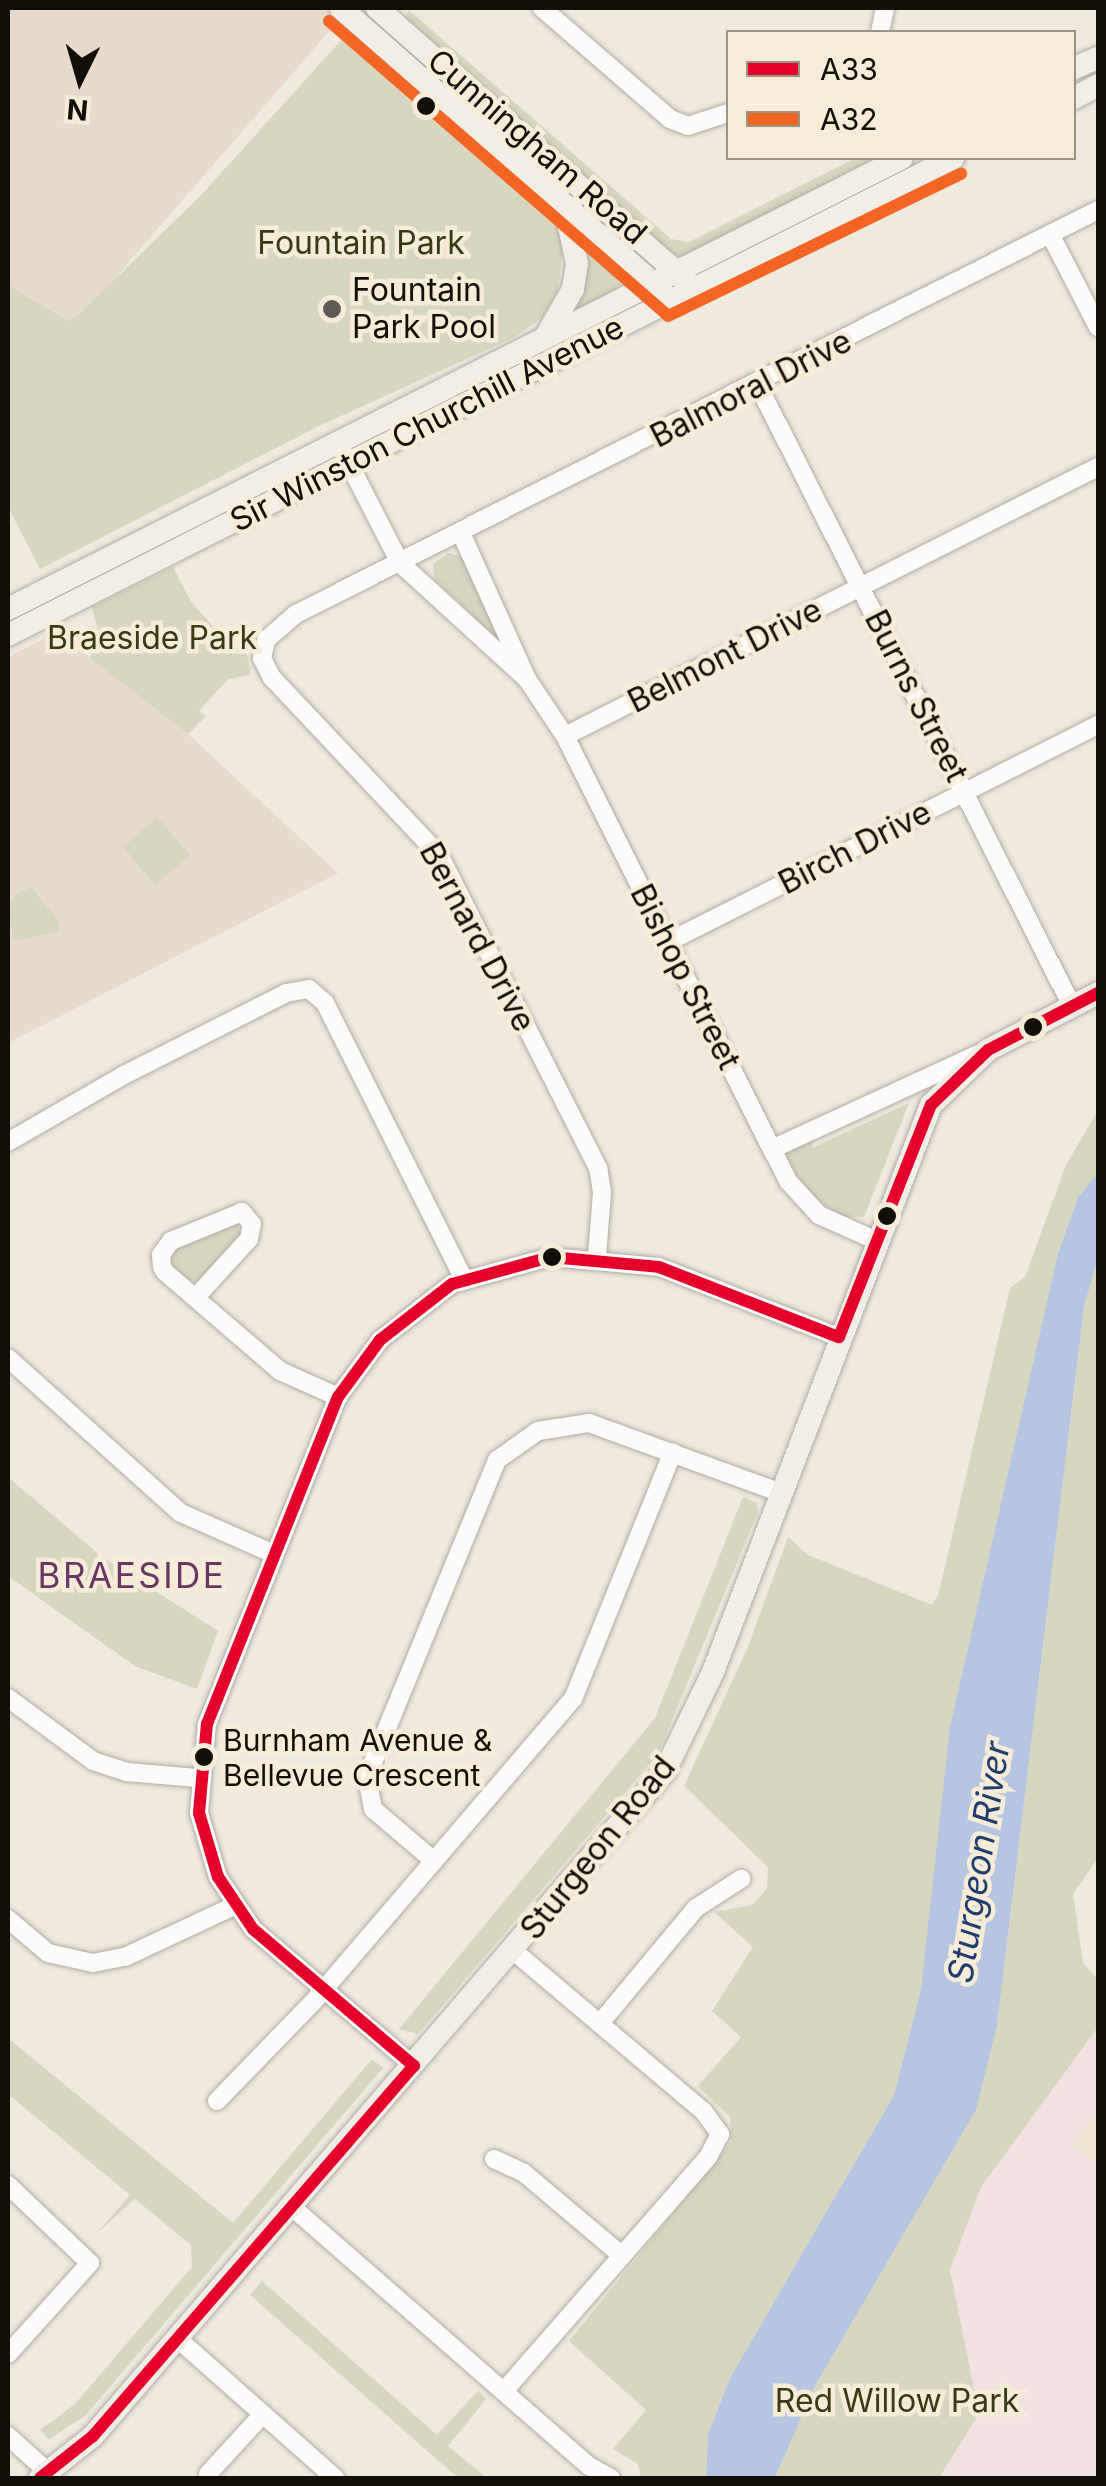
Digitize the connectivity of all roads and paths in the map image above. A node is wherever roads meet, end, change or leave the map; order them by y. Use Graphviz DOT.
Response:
graph roads {
  1 [pos="342,8"];
  2 [pos="542,8"];
  3 [pos="376,13"];
  4 [pos="1098,85"];
  5 [pos="1076,97"];
  6 [pos="726,114"];
  7 [pos="898,160"];
  8 [pos="950,160"];
  9 [pos="564,204"];
  10 [pos="1098,210"];
  11 [pos="1050,234"];
  12 [pos="676,270"];
  13 [pos="652,282"];
  14 [pos="694,288"];
  15 [pos="672,299"];
  16 [pos="1098,326"];
  17 [pos="544,339"];
  18 [pos="759,386"];
  19 [pos="344,453"];
  20 [pos="1098,467"];
  21 [pos="461,533"];
  22 [pos="400,563"];
  23 [pos="861,586"];
  24 [pos="8,610"];
  25 [pos="8,635"];
  26 [pos="527,679"];
  27 [pos="1098,725"];
  28 [pos="565,736"];
  29 [pos="965,792"];
  30 [pos="666,943"];
  31 [pos="1098,993"];
  32 [pos="1072,1006"];
  33 [pos="988,1050"];
  34 [pos="8,1142"];
  35 [pos="772,1149"];
  36 [pos="877,1240"];
  37 [pos="597,1256"];
  38 [pos="463,1277"];
  39 [pos="196,1297"];
  40 [pos="839,1337"];
  41 [pos="8,1358"];
  42 [pos="338,1397"];
  43 [pos="673,1452"];
  44 [pos="781,1493"];
  45 [pos="274,1554"];
  46 [pos="8,1698"];
  47 [pos="197,1778"];
  48 [pos="434,1861"];
  49 [pos="741,1880"];
  50 [pos="234,1906"];
  51 [pos="8,1920"];
  52 [pos="514,1951"];
  53 [pos="324,1990"];
  54 [pos="601,2022"];
  55 [pos="414,2066"];
  56 [pos="217,2101"];
  57 [pos="494,2159"];
  58 [pos="8,2186"];
  59 [pos="292,2207"];
  60 [pos="621,2255"];
  61 [pos="178,2340"];
  62 [pos="8,2354"];
  63 [pos="504,2391"];
  64 [pos="263,2414"];
  65 [pos="8,2436"];
  66 [pos="208,2474"];
  67 [pos="44,2475"];
  68 [pos="335,2478"];
  69 [pos="611,2478"];
  1 -- 3 [label="main road, Cunningham Road"];
  2 -- 6 [label="street"];
  3 -- 9 [label="main road, Cunningham Road"];
  3 -- 12 [label="main road, Cunningham Road"];
  4 -- 5 [label="main road"];
  7 -- 12 [label="main road, Sir Winston Churchill Avenue"];
  8 -- 14 [label="main road, Sir Winston Churchill Avenue"];
  9 -- 13 [label="main road, Cunningham Road"];
  9 -- 17 [label="main road"];
  10 -- 11 [label="street, Balmoral Drive"];
  11 -- 16 [label="street"];
  11 -- 18 [label="street, Balmoral Drive"];
  12 -- 13 [label="main road, Sir Winston Churchill Avenue"];
  12 -- 14 [label="main road, Cunningham Road"];
  13 -- 15 [label="main road, Cunningham Road"];
  13 -- 17 [label="main road, Sir Winston Churchill Avenue"];
  14 -- 15 [label="main road, Sir Winston Churchill Avenue"];
  15 -- 19 [label="main road, Sir Winston Churchill Avenue"];
  17 -- 19 [label="main road, Sir Winston Churchill Avenue"];
  18 -- 21 [label="street, Balmoral Drive"];
  18 -- 23 [label="street, Burns Street"];
  19 -- 22 [label="street, Bishop Street"];
  19 -- 24 [label="main road, Sir Winston Churchill Avenue"];
  19 -- 25 [label="main road, Sir Winston Churchill Avenue"];
  20 -- 23 [label="street, Belmont Drive"];
  21 -- 22 [label="street, Balmoral Drive"];
  21 -- 26 [label="street, Bishop Street"];
  22 -- 26 [label="street, Bishop Street"];
  22 -- 37 [label="street, Bernard Drive"];
  23 -- 28 [label="street, Belmont Drive"];
  23 -- 29 [label="street, Burns Street"];
  26 -- 28 [label="street, Bishop Street"];
  27 -- 29 [label="street, Birch Drive"];
  28 -- 30 [label="street, Bishop Street"];
  29 -- 30 [label="street, Birch Drive"];
  29 -- 32 [label="street, Burns Street"];
  30 -- 35 [label="street, Bishop Street"];
  31 -- 32 [label="main road, Sturgeon Road"];
  32 -- 33 [label="main road, Sturgeon Road"];
  33 -- 35 [label="street"];
  33 -- 36 [label="main road, Sturgeon Road"];
  34 -- 38 [label="street"];
  35 -- 36 [label="street, Bishop Street"];
  36 -- 40 [label="main road, Sturgeon Road"];
  37 -- 38 [label="street"];
  37 -- 40 [label="street"];
  38 -- 42 [label="street"];
  39 -- 39 [label="street"];
  39 -- 42 [label="street"];
  40 -- 44 [label="main road, Sturgeon Road"];
  41 -- 45 [label="street"];
  42 -- 45 [label="street"];
  43 -- 44 [label="street"];
  43 -- 48 [label="street"];
  43 -- 48 [label="street"];
  44 -- 52 [label="main road, Sturgeon Road"];
  45 -- 47 [label="street"];
  46 -- 47 [label="street"];
  47 -- 50 [label="street"];
  48 -- 53 [label="street"];
  49 -- 54 [label="street"];
  50 -- 51 [label="street"];
  50 -- 53 [label="street"];
  52 -- 54 [label="street"];
  52 -- 55 [label="main road, Sturgeon Road"];
  53 -- 55 [label="street"];
  53 -- 56 [label="street"];
  54 -- 60 [label="street"];
  55 -- 59 [label="main road, Sturgeon Road"];
  57 -- 60 [label="street"];
  58 -- 62 [label="street"];
  59 -- 61 [label="main road, Sturgeon Road"];
  59 -- 63 [label="street"];
  60 -- 63 [label="street"];
  61 -- 64 [label="street"];
  61 -- 67 [label="main road, Sturgeon Road"];
  63 -- 69 [label="street"];
  64 -- 66 [label="street"];
  64 -- 68 [label="street"];
  65 -- 67 [label="street"];
}
